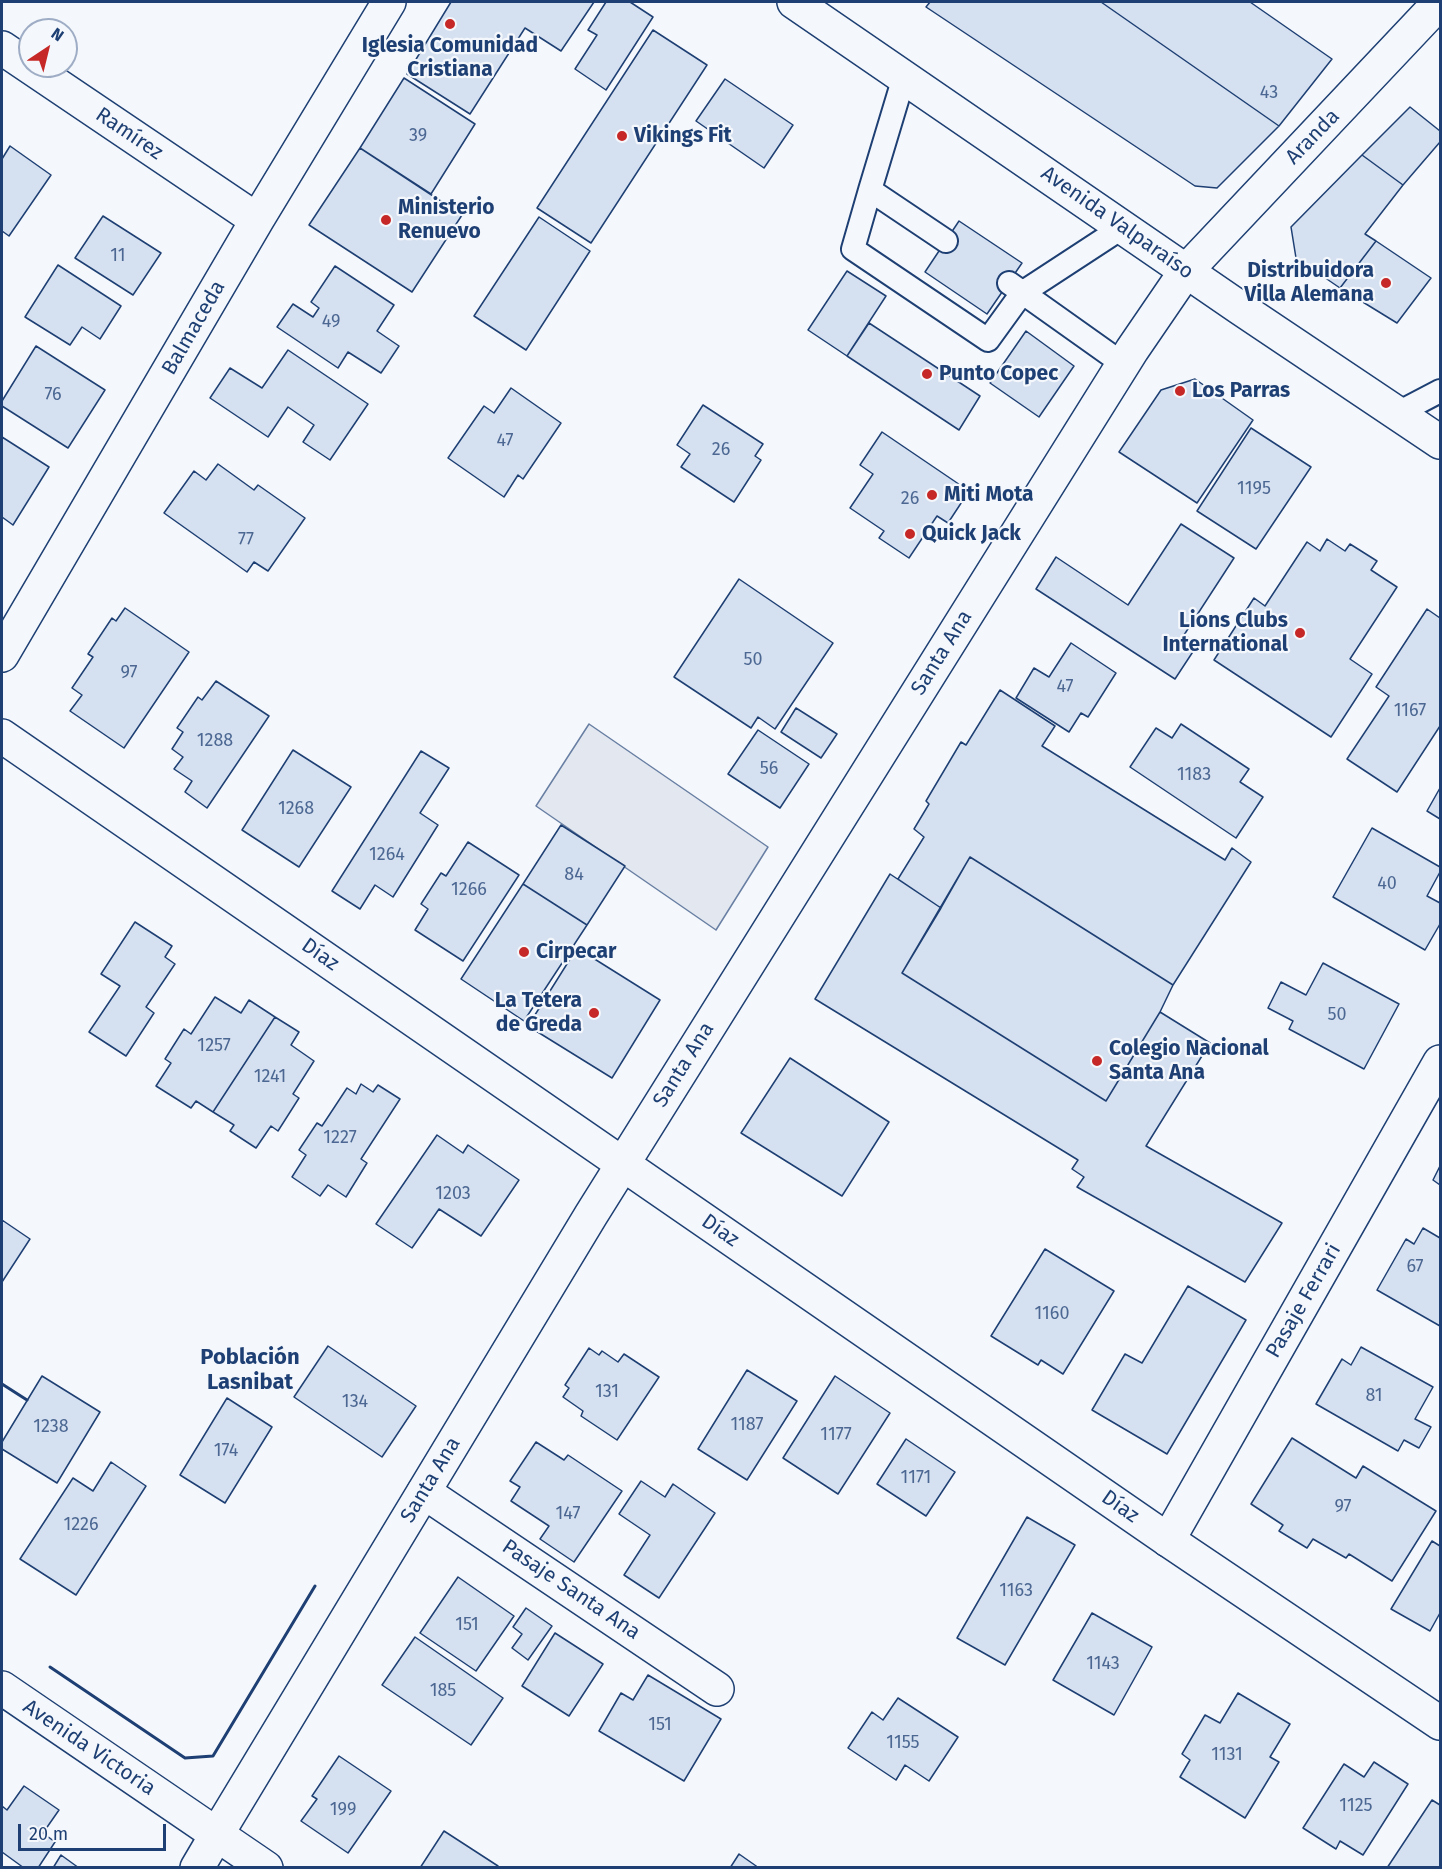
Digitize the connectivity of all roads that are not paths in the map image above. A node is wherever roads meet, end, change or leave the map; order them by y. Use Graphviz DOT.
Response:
graph roads {
  1 [pos="389,2"];
  2 [pos="794,2"];
  3 [pos="1440,3"];
  4 [pos="2,48"];
  5 [pos="904,77"];
  6 [pos="870,190"];
  7 [pos="257,220"];
  8 [pos="1123,227"];
  9 [pos="946,241"];
  10 [pos="1186,271"];
  11 [pos="1015,288"];
  12 [pos="1123,364"];
  13 [pos="1440,391"];
  14 [pos="1398,413"];
  15 [pos="1440,442"];
  16 [pos="2,655"];
  17 [pos="2,736"];
  18 [pos="1440,1062"];
  19 [pos="622,1163"];
  20 [pos="424,1492"];
  21 [pos="1168,1540"];
  22 [pos="2,1688"];
  23 [pos="717,1689"];
  24 [pos="1440,1723"];
  25 [pos="217,1834"];
  26 [pos="197,1868"];
  27 [pos="266,1868"];
  1 -- 7 [label="street, Balmaceda"];
  2 -- 5 [label="street, Avenida Valparaíso"];
  3 -- 10 [label="street, Aranda"];
  4 -- 7 [label="street, Ramírez"];
  5 -- 6 [label="lane"];
  5 -- 8 [label="street, Avenida Valparaíso"];
  6 -- 9 [label="lane"];
  6 -- 11 [label="lane"];
  7 -- 16 [label="street, Balmaceda"];
  8 -- 10 [label="street, Avenida Valparaíso"];
  8 -- 11 [label="lane"];
  10 -- 12 [label="street, Santa Ana"];
  10 -- 14 [label="street, Avenida Valparaíso"];
  11 -- 12 [label="lane"];
  12 -- 19 [label="street, Santa Ana"];
  13 -- 14 [label="lane"];
  14 -- 15 [label="street, Avenida Valparaíso"];
  17 -- 19 [label="street, Díaz"];
  18 -- 21 [label="street, Pasaje Ferrari"];
  19 -- 20 [label="street, Santa Ana"];
  19 -- 21 [label="street, Díaz"];
  20 -- 23 [label="street, Pasaje Santa Ana"];
  20 -- 25 [label="street, Santa Ana"];
  21 -- 24 [label="street, Díaz"];
  22 -- 25 [label="street, Avenida Victoria"];
  25 -- 26 [label="street, Santa Ana"];
  25 -- 27 [label="street, Avenida Victoria"];
}
